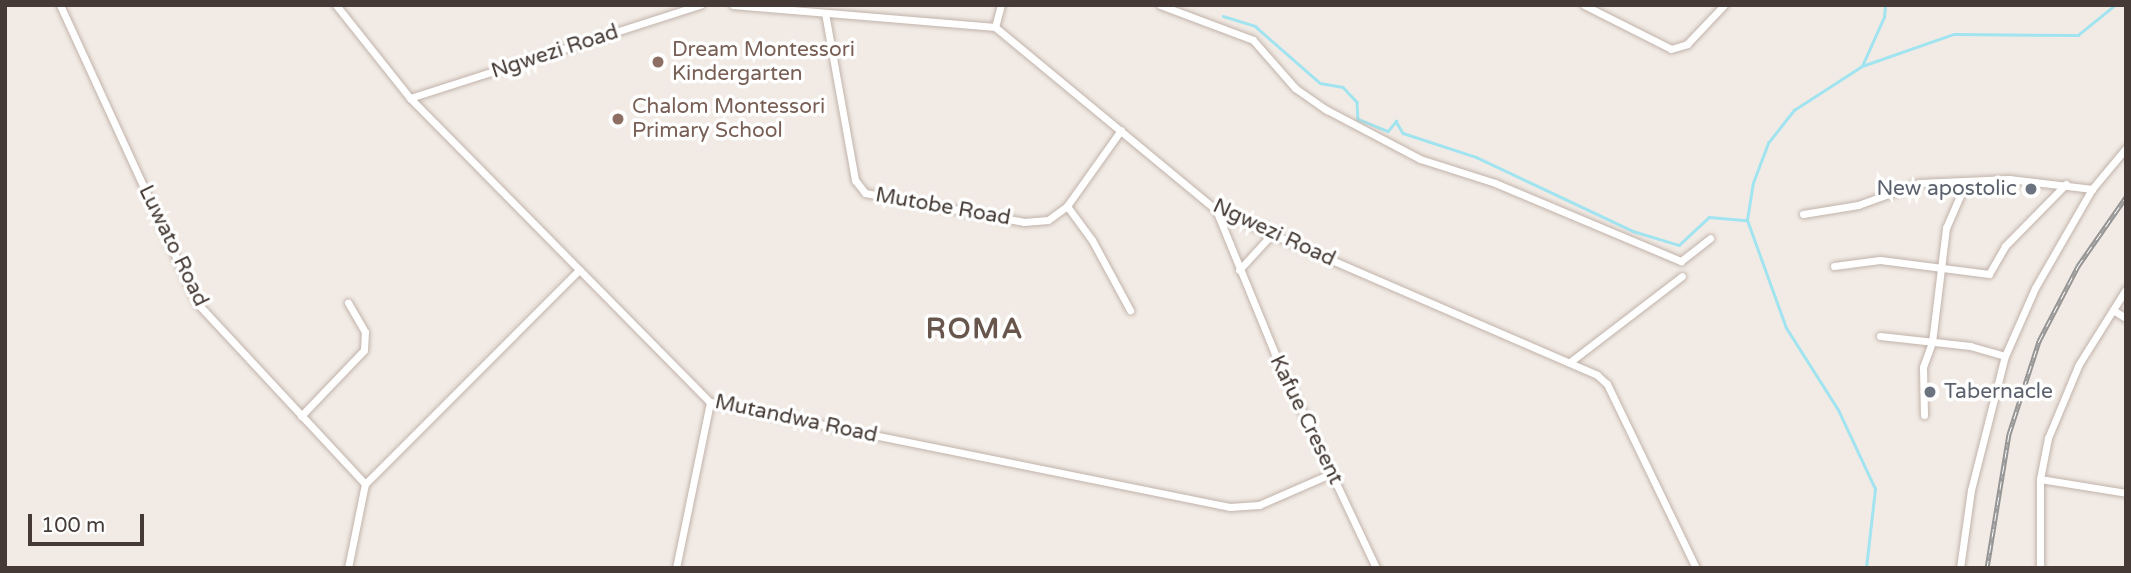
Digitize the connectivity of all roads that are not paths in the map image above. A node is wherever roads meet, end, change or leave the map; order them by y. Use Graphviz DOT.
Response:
graph roads {
  1 [pos="60,5"];
  2 [pos="336,5"];
  3 [pos="700,5"];
  4 [pos="733,5"];
  5 [pos="1001,5"];
  6 [pos="1160,5"];
  7 [pos="1584,5"];
  8 [pos="1724,5"];
  9 [pos="825,13"];
  10 [pos="995,27"];
  11 [pos="410,98"];
  12 [pos="1121,130"];
  13 [pos="2126,148"];
  14 [pos="1966,182"];
  15 [pos="2066,184"];
  16 [pos="2092,189"];
  17 [pos="1067,206"];
  18 [pos="1216,210"];
  19 [pos="1803,214"];
  20 [pos="1272,234"];
  21 [pos="1710,238"];
  22 [pos="1834,265"];
  23 [pos="1942,265"];
  24 [pos="579,270"];
  25 [pos="1239,271"];
  26 [pos="1682,276"];
  27 [pos="2126,289"];
  28 [pos="348,303"];
  29 [pos="1130,310"];
  30 [pos="2113,310"];
  31 [pos="2126,318"];
  32 [pos="1880,336"];
  33 [pos="1931,342"];
  34 [pos="2005,356"];
  35 [pos="1570,362"];
  36 [pos="710,402"];
  37 [pos="1924,415"];
  38 [pos="301,416"];
  39 [pos="1330,474"];
  40 [pos="2040,479"];
  41 [pos="365,484"];
  42 [pos="2126,493"];
  43 [pos="348,568"];
  44 [pos="676,568"];
  45 [pos="1377,568"];
  46 [pos="1696,568"];
  47 [pos="1961,568"];
  48 [pos="2040,568"];
  1 -- 38 [label="street, Luwato Road"];
  2 -- 11 [label="street, Mutandwa Road"];
  3 -- 11 [label="street, Ngwezi Road"];
  4 -- 9 [label="street"];
  5 -- 10 [label="street"];
  6 -- 21 [label="street"];
  7 -- 8 [label="street"];
  9 -- 10 [label="street"];
  9 -- 17 [label="street, Mutobe Road"];
  10 -- 12 [label="street, Ngwezi Road"];
  11 -- 24 [label="street, Mutandwa Road"];
  12 -- 17 [label="street, Mutobe Road"];
  12 -- 18 [label="street, Ngwezi Road"];
  13 -- 16 [label="street"];
  14 -- 15 [label="street"];
  14 -- 19 [label="street"];
  14 -- 23 [label="street"];
  15 -- 16 [label="street"];
  15 -- 23 [label="street"];
  16 -- 34 [label="street"];
  17 -- 29 [label="street"];
  18 -- 20 [label="street, Ngwezi Road"];
  18 -- 25 [label="street, Kafue Cresent"];
  20 -- 25 [label="street"];
  20 -- 35 [label="street, Ngwezi Road"];
  22 -- 23 [label="street"];
  23 -- 33 [label="street"];
  24 -- 36 [label="street, Mutandwa Road"];
  24 -- 41 [label="street"];
  25 -- 39 [label="street, Kafue Cresent"];
  26 -- 35 [label="street"];
  27 -- 30 [label="street"];
  28 -- 38 [label="street"];
  30 -- 31 [label="street"];
  30 -- 40 [label="street"];
  32 -- 33 [label="street"];
  33 -- 34 [label="street"];
  33 -- 37 [label="street"];
  34 -- 47 [label="street"];
  35 -- 46 [label="street, Ngwezi Road"];
  36 -- 39 [label="street, Mutandwa Road"];
  36 -- 44 [label="street"];
  38 -- 41 [label="street, Luwato Road"];
  39 -- 45 [label="street, Kafue Cresent"];
  40 -- 42 [label="street"];
  40 -- 48 [label="street"];
  41 -- 43 [label="street"];
}
